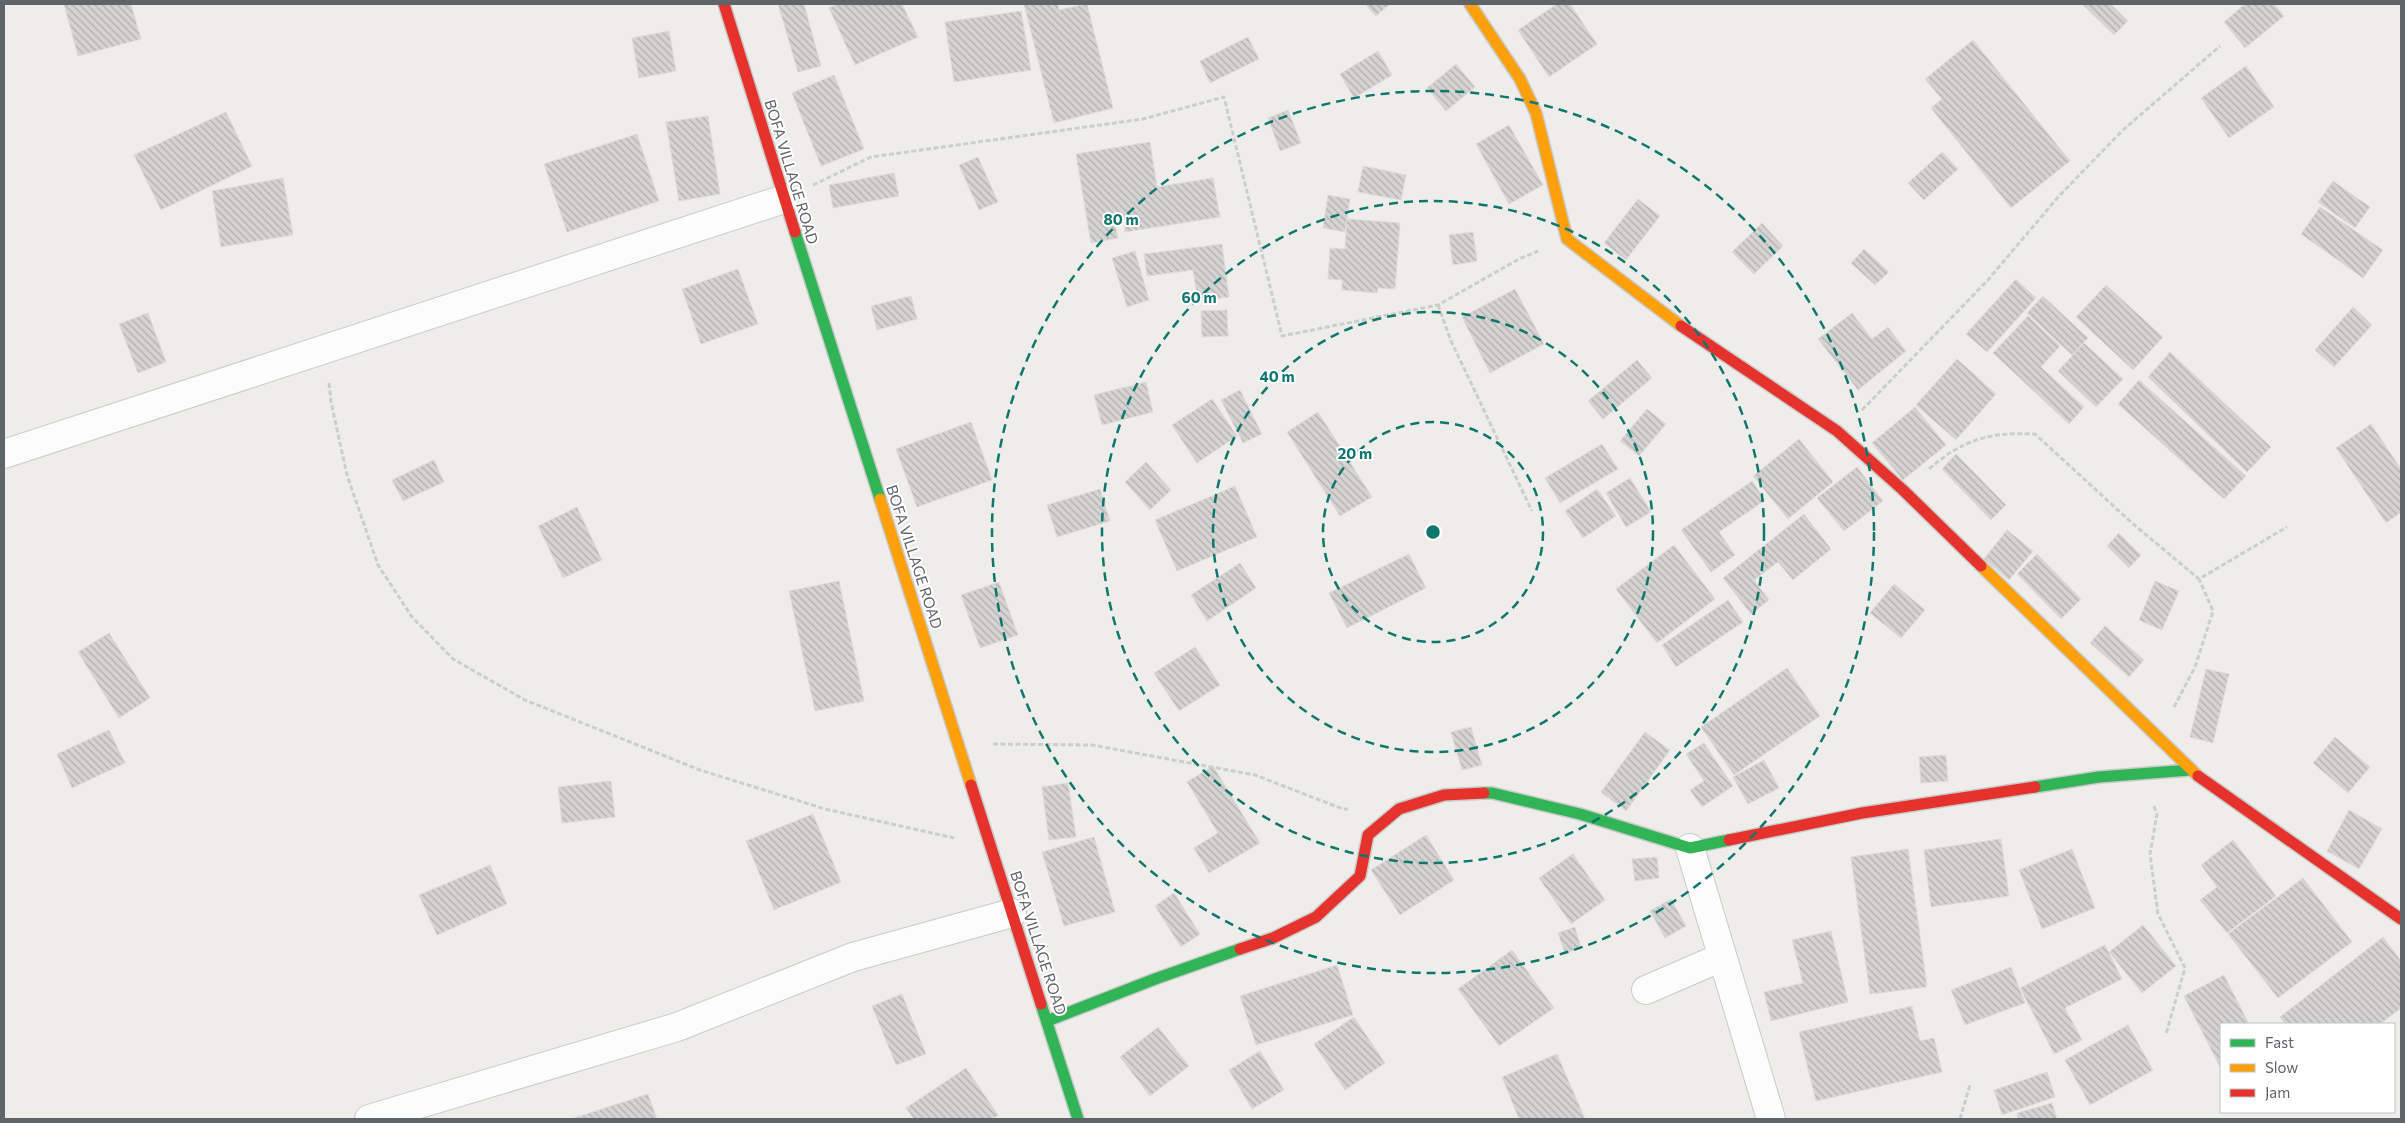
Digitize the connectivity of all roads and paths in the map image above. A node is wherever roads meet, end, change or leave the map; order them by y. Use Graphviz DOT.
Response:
graph roads {
  1 [pos="724,4"];
  2 [pos="1470,4"];
  3 [pos="2220,46"];
  4 [pos="784,199"];
  5 [pos="1567,239"];
  6 [pos="1438,305"];
  7 [pos="326,349"];
  8 [pos="1837,431"];
  9 [pos="4,454"];
  10 [pos="1903,490"];
  11 [pos="1532,510"];
  12 [pos="2286,527"];
  13 [pos="2199,579"];
  14 [pos="2157,738"];
  15 [pos="958,744"];
  16 [pos="2190,770"];
  17 [pos="2145,774"];
  18 [pos="1399,809"];
  19 [pos="991,846"];
  20 [pos="1690,848"];
  21 [pos="1012,912"];
  22 [pos="2401,919"];
  23 [pos="1722,957"];
  24 [pos="1646,990"];
  25 [pos="1047,1021"];
  26 [pos="2166,1034"];
  27 [pos="1970,1085"];
  28 [pos="369,1119"];
  29 [pos="1078,1119"];
  30 [pos="1771,1119"];
  31 [pos="1960,1119"];
  1 -- 4 [label="street, BOFA VILLAGE ROAD"];
  2 -- 5 [label="street"];
  3 -- 8 [label="path"];
  4 -- 6 [label="path"];
  4 -- 7 [label="street"];
  4 -- 15 [label="street, BOFA VILLAGE ROAD"];
  5 -- 6 [label="path"];
  5 -- 8 [label="street"];
  6 -- 11 [label="path"];
  7 -- 9 [label="street"];
  7 -- 19 [label="path"];
  8 -- 10 [label="street"];
  10 -- 13 [label="path"];
  10 -- 14 [label="street"];
  12 -- 13 [label="path"];
  13 -- 14 [label="path"];
  14 -- 16 [label="street"];
  15 -- 18 [label="path"];
  15 -- 19 [label="street, BOFA VILLAGE ROAD"];
  16 -- 17 [label="street"];
  16 -- 22 [label="street"];
  17 -- 20 [label="street"];
  17 -- 26 [label="path"];
  18 -- 20 [label="street"];
  18 -- 25 [label="street"];
  19 -- 21 [label="street, BOFA VILLAGE ROAD"];
  20 -- 23 [label="street"];
  21 -- 25 [label="street, BOFA VILLAGE ROAD"];
  21 -- 28 [label="street"];
  23 -- 24 [label="street"];
  23 -- 30 [label="street"];
  25 -- 29 [label="street, BOFA VILLAGE ROAD"];
  27 -- 31 [label="path"];
}
